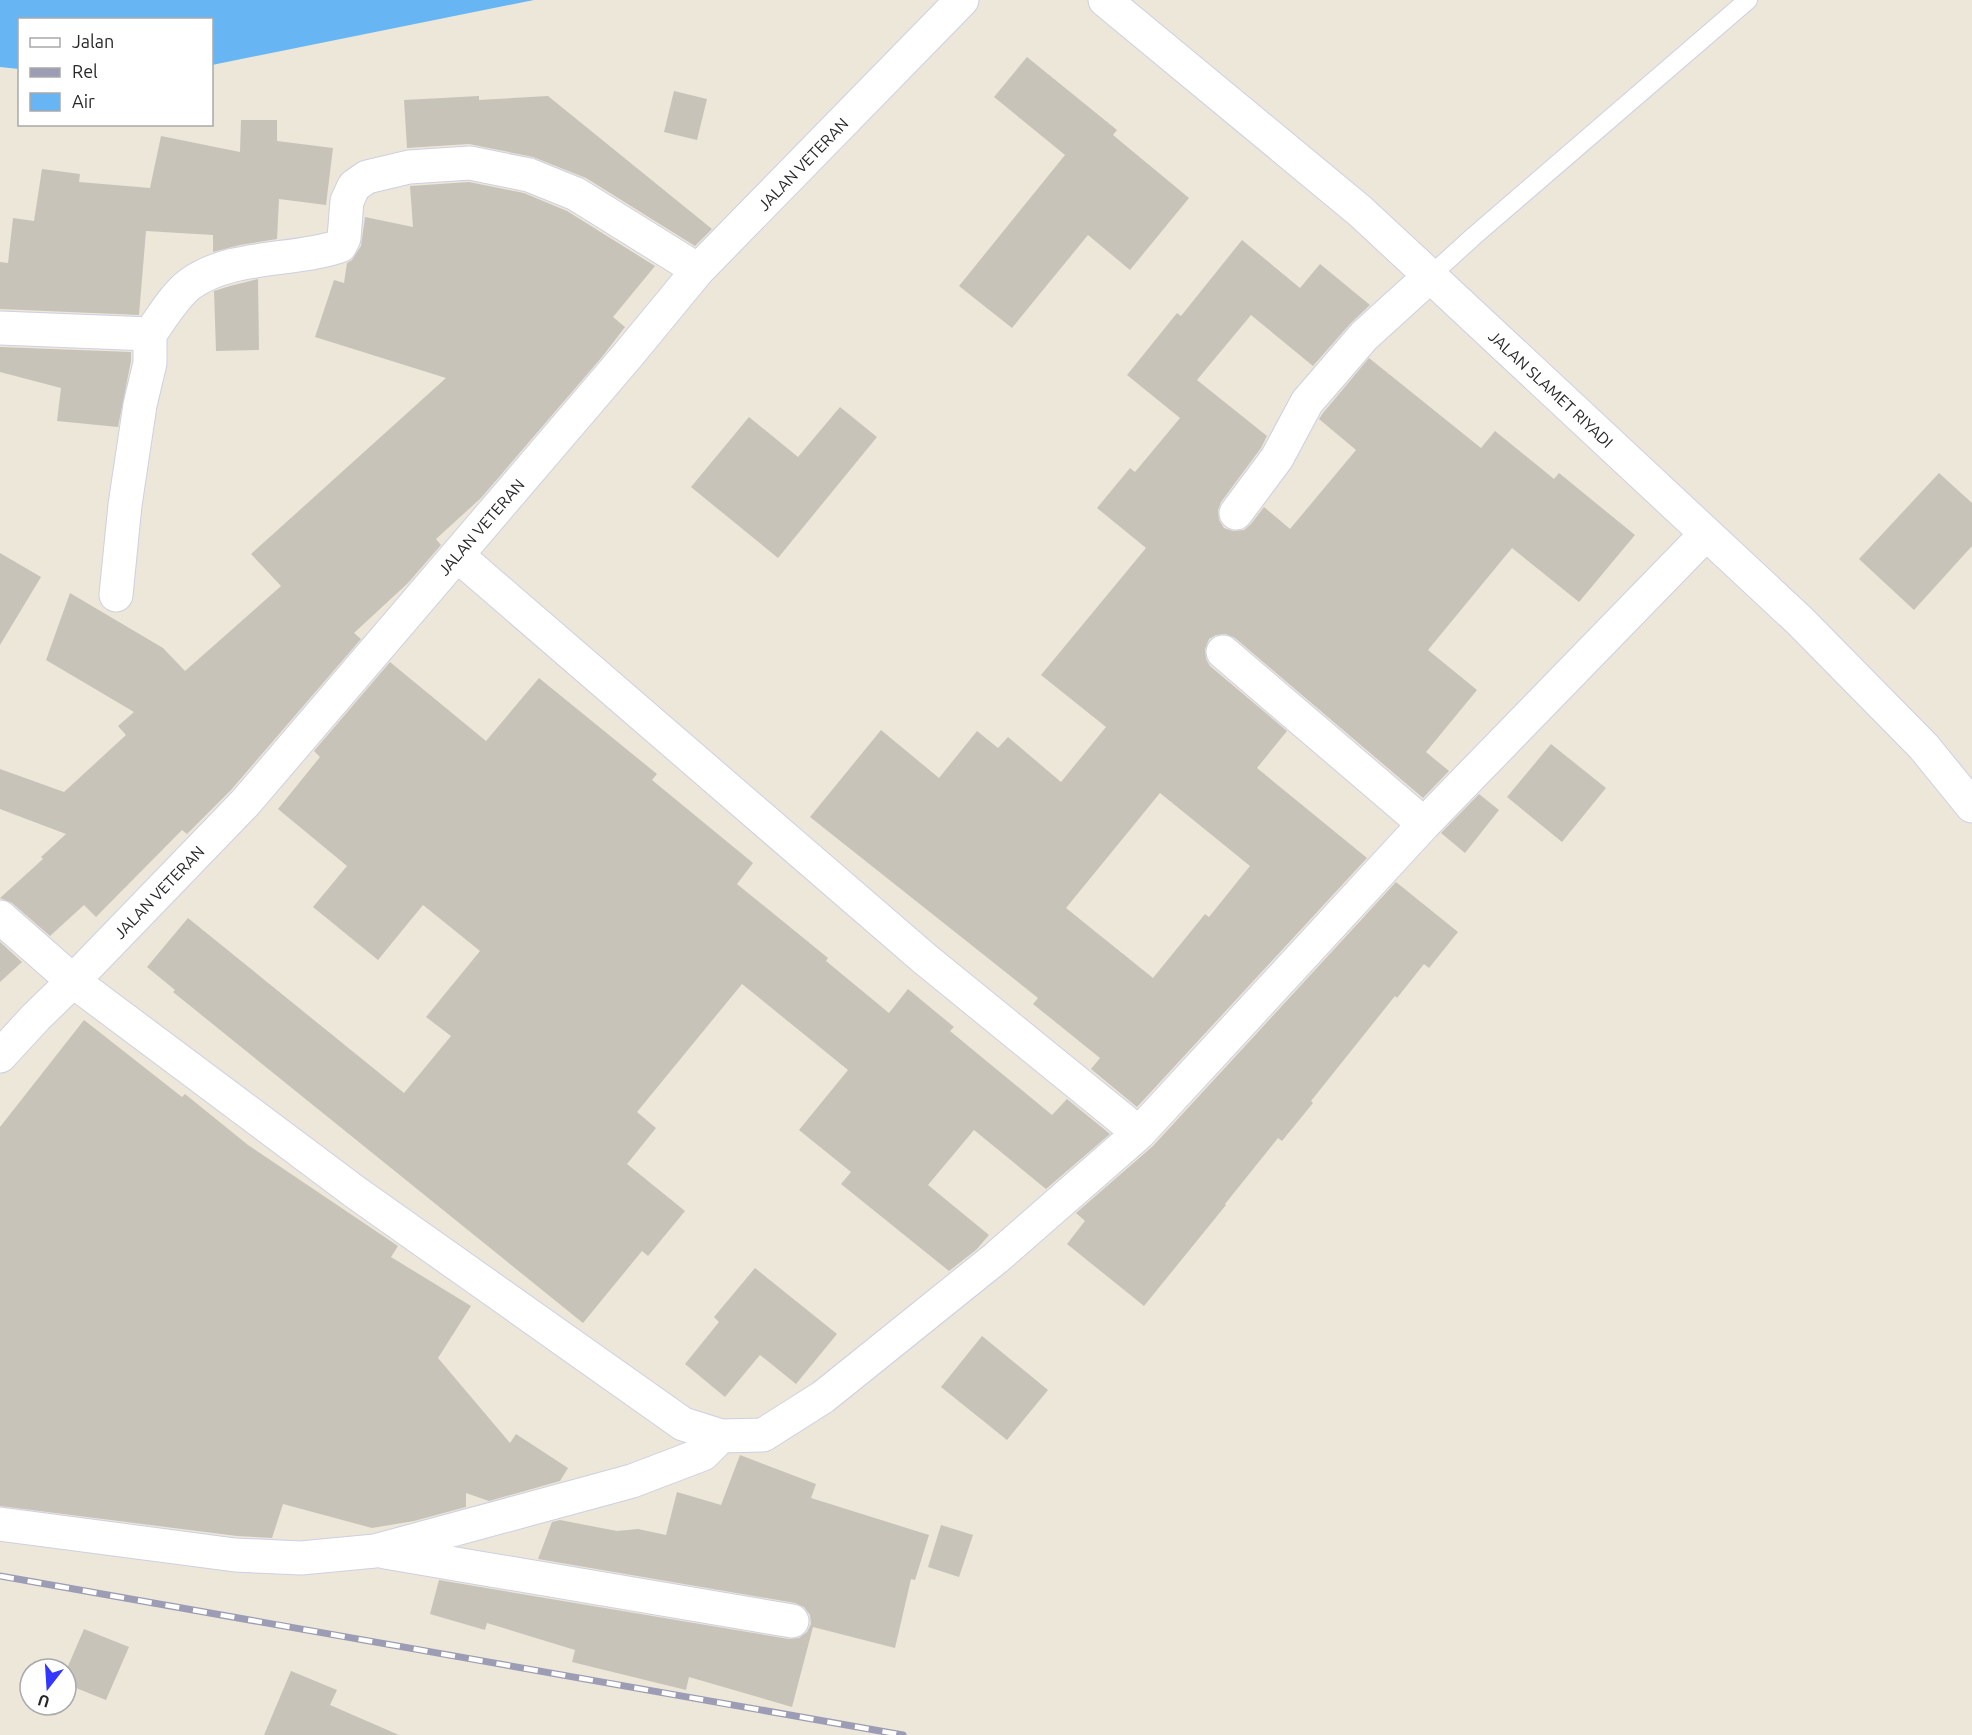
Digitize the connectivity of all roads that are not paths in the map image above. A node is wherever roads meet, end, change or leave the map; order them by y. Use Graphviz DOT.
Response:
graph roads {
  1 [pos="962,0"];
  2 [pos="1106,0"];
  3 [pos="1748,0"];
  4 [pos="698,270"];
  5 [pos="1430,276"];
  6 [pos="0,327"];
  7 [pos="150,334"];
  8 [pos="1236,513"];
  9 [pos="1706,534"];
  10 [pos="457,555"];
  11 [pos="116,595"];
  12 [pos="1223,652"];
  13 [pos="1972,806"];
  14 [pos="1424,824"];
  15 [pos="0,917"];
  16 [pos="73,981"];
  17 [pos="0,1056"];
  18 [pos="1139,1132"];
  19 [pos="721,1436"];
  20 [pos="0,1524"];
  21 [pos="375,1551"];
  22 [pos="792,1621"];
  1 -- 4 [label="street, JALAN VETERAN"];
  2 -- 5 [label="street, JALAN SLAMET RIYADI"];
  3 -- 5 [label="lane"];
  4 -- 7 [label="street"];
  4 -- 10 [label="street, JALAN VETERAN"];
  5 -- 8 [label="street"];
  5 -- 9 [label="street, JALAN SLAMET RIYADI"];
  6 -- 7 [label="street"];
  7 -- 11 [label="street"];
  9 -- 13 [label="street, JALAN SLAMET RIYADI"];
  9 -- 14 [label="street"];
  10 -- 16 [label="street, JALAN VETERAN"];
  10 -- 18 [label="street"];
  12 -- 14 [label="street"];
  14 -- 18 [label="street"];
  15 -- 16 [label="street"];
  16 -- 17 [label="street, JALAN VETERAN"];
  16 -- 19 [label="street"];
  18 -- 19 [label="street"];
  19 -- 21 [label="street"];
  20 -- 21 [label="street"];
  21 -- 22 [label="street"];
}
